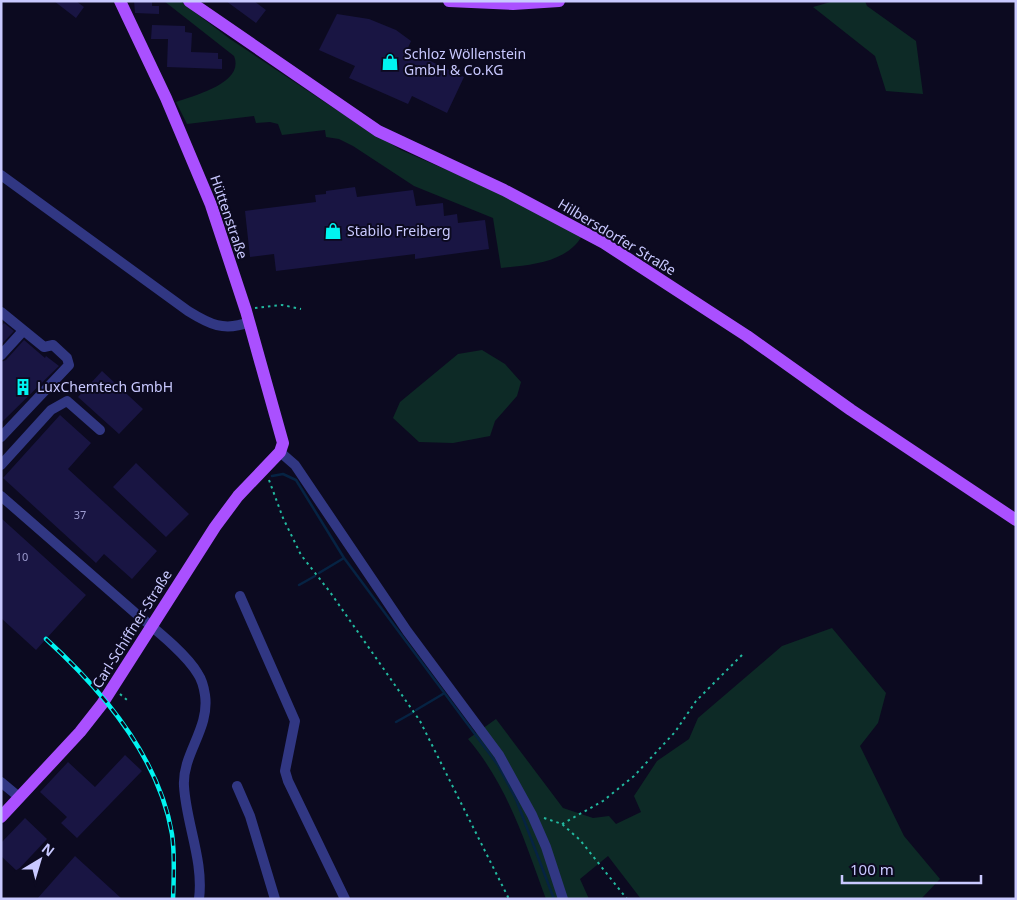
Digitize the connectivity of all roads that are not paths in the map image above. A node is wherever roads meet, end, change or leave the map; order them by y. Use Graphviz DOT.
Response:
graph roads {
  1 [pos="120,1"];
  2 [pos="189,1"];
  3 [pos="449,1"];
  4 [pos="559,1"];
  5 [pos="1,176"];
  6 [pos="1,312"];
  7 [pos="247,316"];
  8 [pos="23,331"];
  9 [pos="1,355"];
  10 [pos="100,430"];
  11 [pos="1,437"];
  12 [pos="280,452"];
  13 [pos="1,464"];
  14 [pos="1,496"];
  15 [pos="1016,520"];
  16 [pos="240,596"];
  17 [pos="152,628"];
  18 [pos="1,782"];
  19 [pos="237,786"];
  20 [pos="19,797"];
  21 [pos="2,813"];
  22 [pos="200,897"];
  23 [pos="275,899"];
  24 [pos="345,899"];
  25 [pos="563,899"];
  1 -- 7 [label="main road, Hüttenstraße"];
  2 -- 15 [label="main road, Hilbersdorfer Straße"];
  3 -- 4 [label="main road"];
  5 -- 7 [label="street"];
  6 -- 8 [label="street"];
  7 -- 12 [label="main road, Hüttenstraße"];
  8 -- 9 [label="street"];
  8 -- 11 [label="street"];
  10 -- 13 [label="street"];
  12 -- 17 [label="main road, Carl-Schiffner-Straße"];
  12 -- 25 [label="street"];
  14 -- 17 [label="street"];
  16 -- 24 [label="street"];
  17 -- 20 [label="main road, Carl-Schiffner-Straße"];
  17 -- 22 [label="street"];
  18 -- 20 [label="street"];
  19 -- 23 [label="street"];
  20 -- 21 [label="main road, Carl-Schiffner-Straße"];
}
